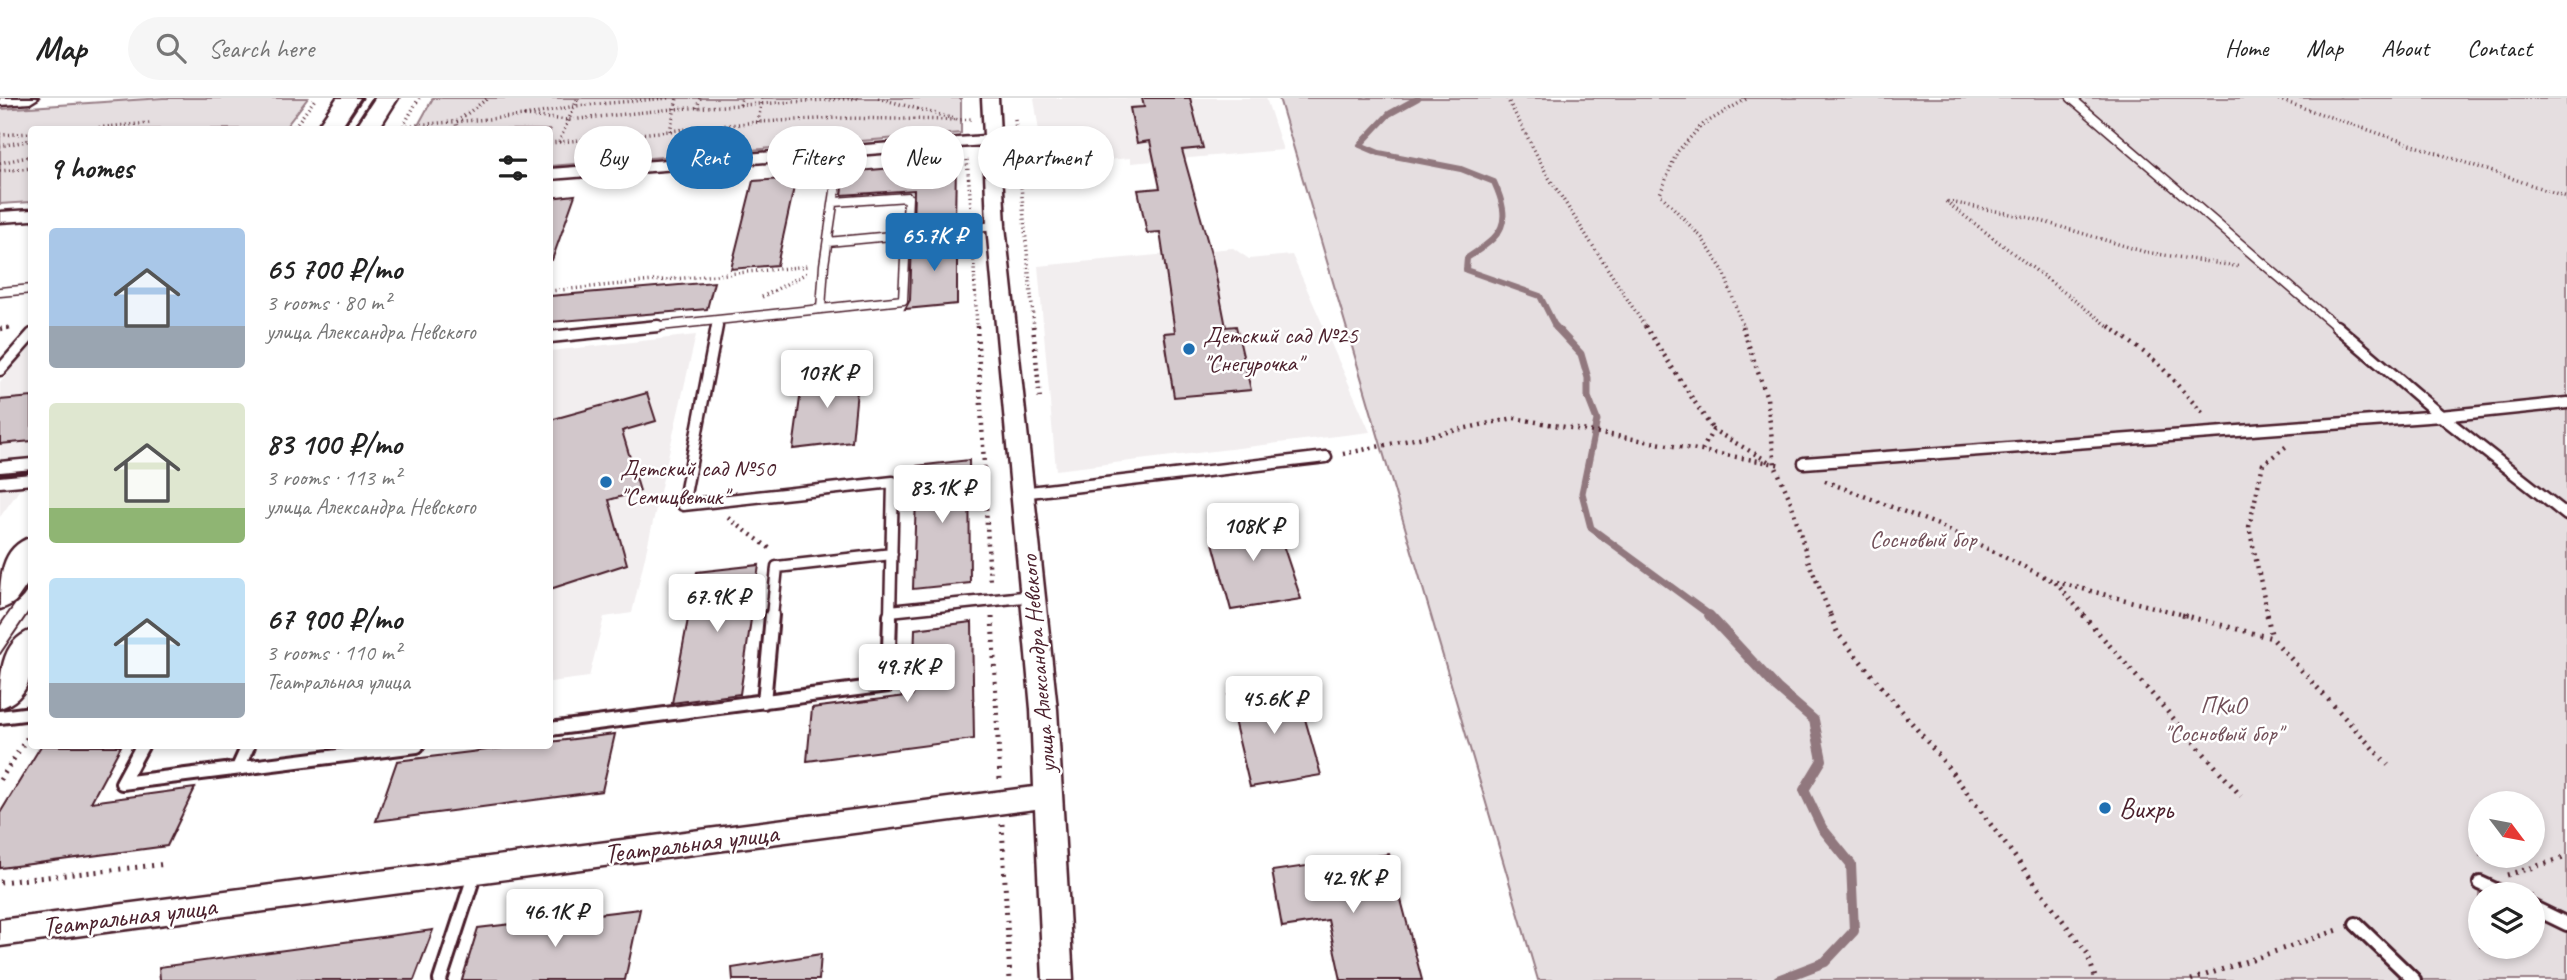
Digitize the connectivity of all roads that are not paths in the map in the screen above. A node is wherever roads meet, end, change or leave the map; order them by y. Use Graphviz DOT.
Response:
graph roads {
  1 [pos="30,98"];
  2 [pos="349,98"];
  3 [pos="386,98"];
  4 [pos="2071,98"];
  5 [pos="0,100"];
  6 [pos="991,108"];
  7 [pos="330,126"];
  8 [pos="368,126"];
  9 [pos="992,126"];
  10 [pos="978,141"];
  11 [pos="867,149"];
  12 [pos="767,157"];
  13 [pos="553,174"];
  14 [pos="836,189"];
  15 [pos="994,189"];
  16 [pos="834,202"];
  17 [pos="28,215"];
  18 [pos="0,217"];
  19 [pos="996,226"];
  20 [pos="906,234"];
  21 [pos="828,242"];
  22 [pos="28,289"];
  23 [pos="0,292"];
  24 [pos="821,309"];
  25 [pos="718,320"];
  26 [pos="553,337"];
  27 [pos="28,338"];
  28 [pos="0,370"];
  29 [pos="2567,403"];
  30 [pos="2441,416"];
  31 [pos="1326,457"];
  32 [pos="1804,463"];
  33 [pos="28,464"];
  34 [pos="0,467"];
  35 [pos="28,479"];
  36 [pos="0,482"];
  37 [pos="1021,493"];
  38 [pos="2567,515"];
  39 [pos="892,554"];
  40 [pos="28,556"];
  41 [pos="0,595"];
  42 [pos="1033,596"];
  43 [pos="890,611"];
  44 [pos="28,650"];
  45 [pos="0,692"];
  46 [pos="764,702"];
  47 [pos="28,714"];
  48 [pos="0,717"];
  49 [pos="553,729"];
  50 [pos="140,749"];
  51 [pos="247,749"];
  52 [pos="393,749"];
  53 [pos="238,768"];
  54 [pos="1050,796"];
  55 [pos="476,871"];
  56 [pos="2545,913"];
  57 [pos="2356,924"];
  58 [pos="2567,924"];
  59 [pos="0,933"];
  60 [pos="440,980"];
  61 [pos="1058,980"];
  62 [pos="2414,980"];
  1 -- 5 [label="street"];
  2 -- 7 [label="highway"];
  3 -- 8 [label="highway"];
  4 -- 30 [label="lane"];
  6 -- 9 [label="street, улица Александра Невского"];
  10 -- 11 [label="street"];
  12 -- 13 [label="street"];
  14 -- 16 [label="lane"];
  15 -- 19 [label="street, улица Александра Невского"];
  16 -- 20 [label="lane"];
  16 -- 21 [label="lane"];
  17 -- 18 [label="street"];
  19 -- 20 [label="lane"];
  19 -- 37 [label="street, улица Александра Невского"];
  20 -- 21 [label="lane"];
  20 -- 24 [label="lane"];
  21 -- 24 [label="lane"];
  22 -- 23 [label="lane"];
  24 -- 25 [label="lane"];
  25 -- 26 [label="lane"];
  25 -- 39 [label="lane"];
  27 -- 28 [label="lane"];
  29 -- 30 [label="lane"];
  30 -- 32 [label="lane"];
  30 -- 38 [label="lane"];
  31 -- 37 [label="lane"];
  33 -- 34 [label="lane"];
  35 -- 36 [label="lane"];
  37 -- 42 [label="street, улица Александра Невского"];
  39 -- 43 [label="lane"];
  39 -- 46 [label="lane"];
  40 -- 41 [label="highway"];
  42 -- 43 [label="lane"];
  42 -- 54 [label="street, улица Александра Невского"];
  43 -- 46 [label="lane"];
  44 -- 45 [label="highway"];
  46 -- 49 [label="lane"];
  47 -- 48 [label="lane"];
  50 -- 53 [label="lane"];
  51 -- 53 [label="lane"];
  52 -- 53 [label="lane"];
  54 -- 55 [label="street, Театральная улица"];
  54 -- 61 [label="street, улица Александра Невского"];
  55 -- 59 [label="street, Театральная улица"];
  55 -- 60 [label="lane"];
  56 -- 58 [label="lane"];
  57 -- 62 [label="lane"];
}
